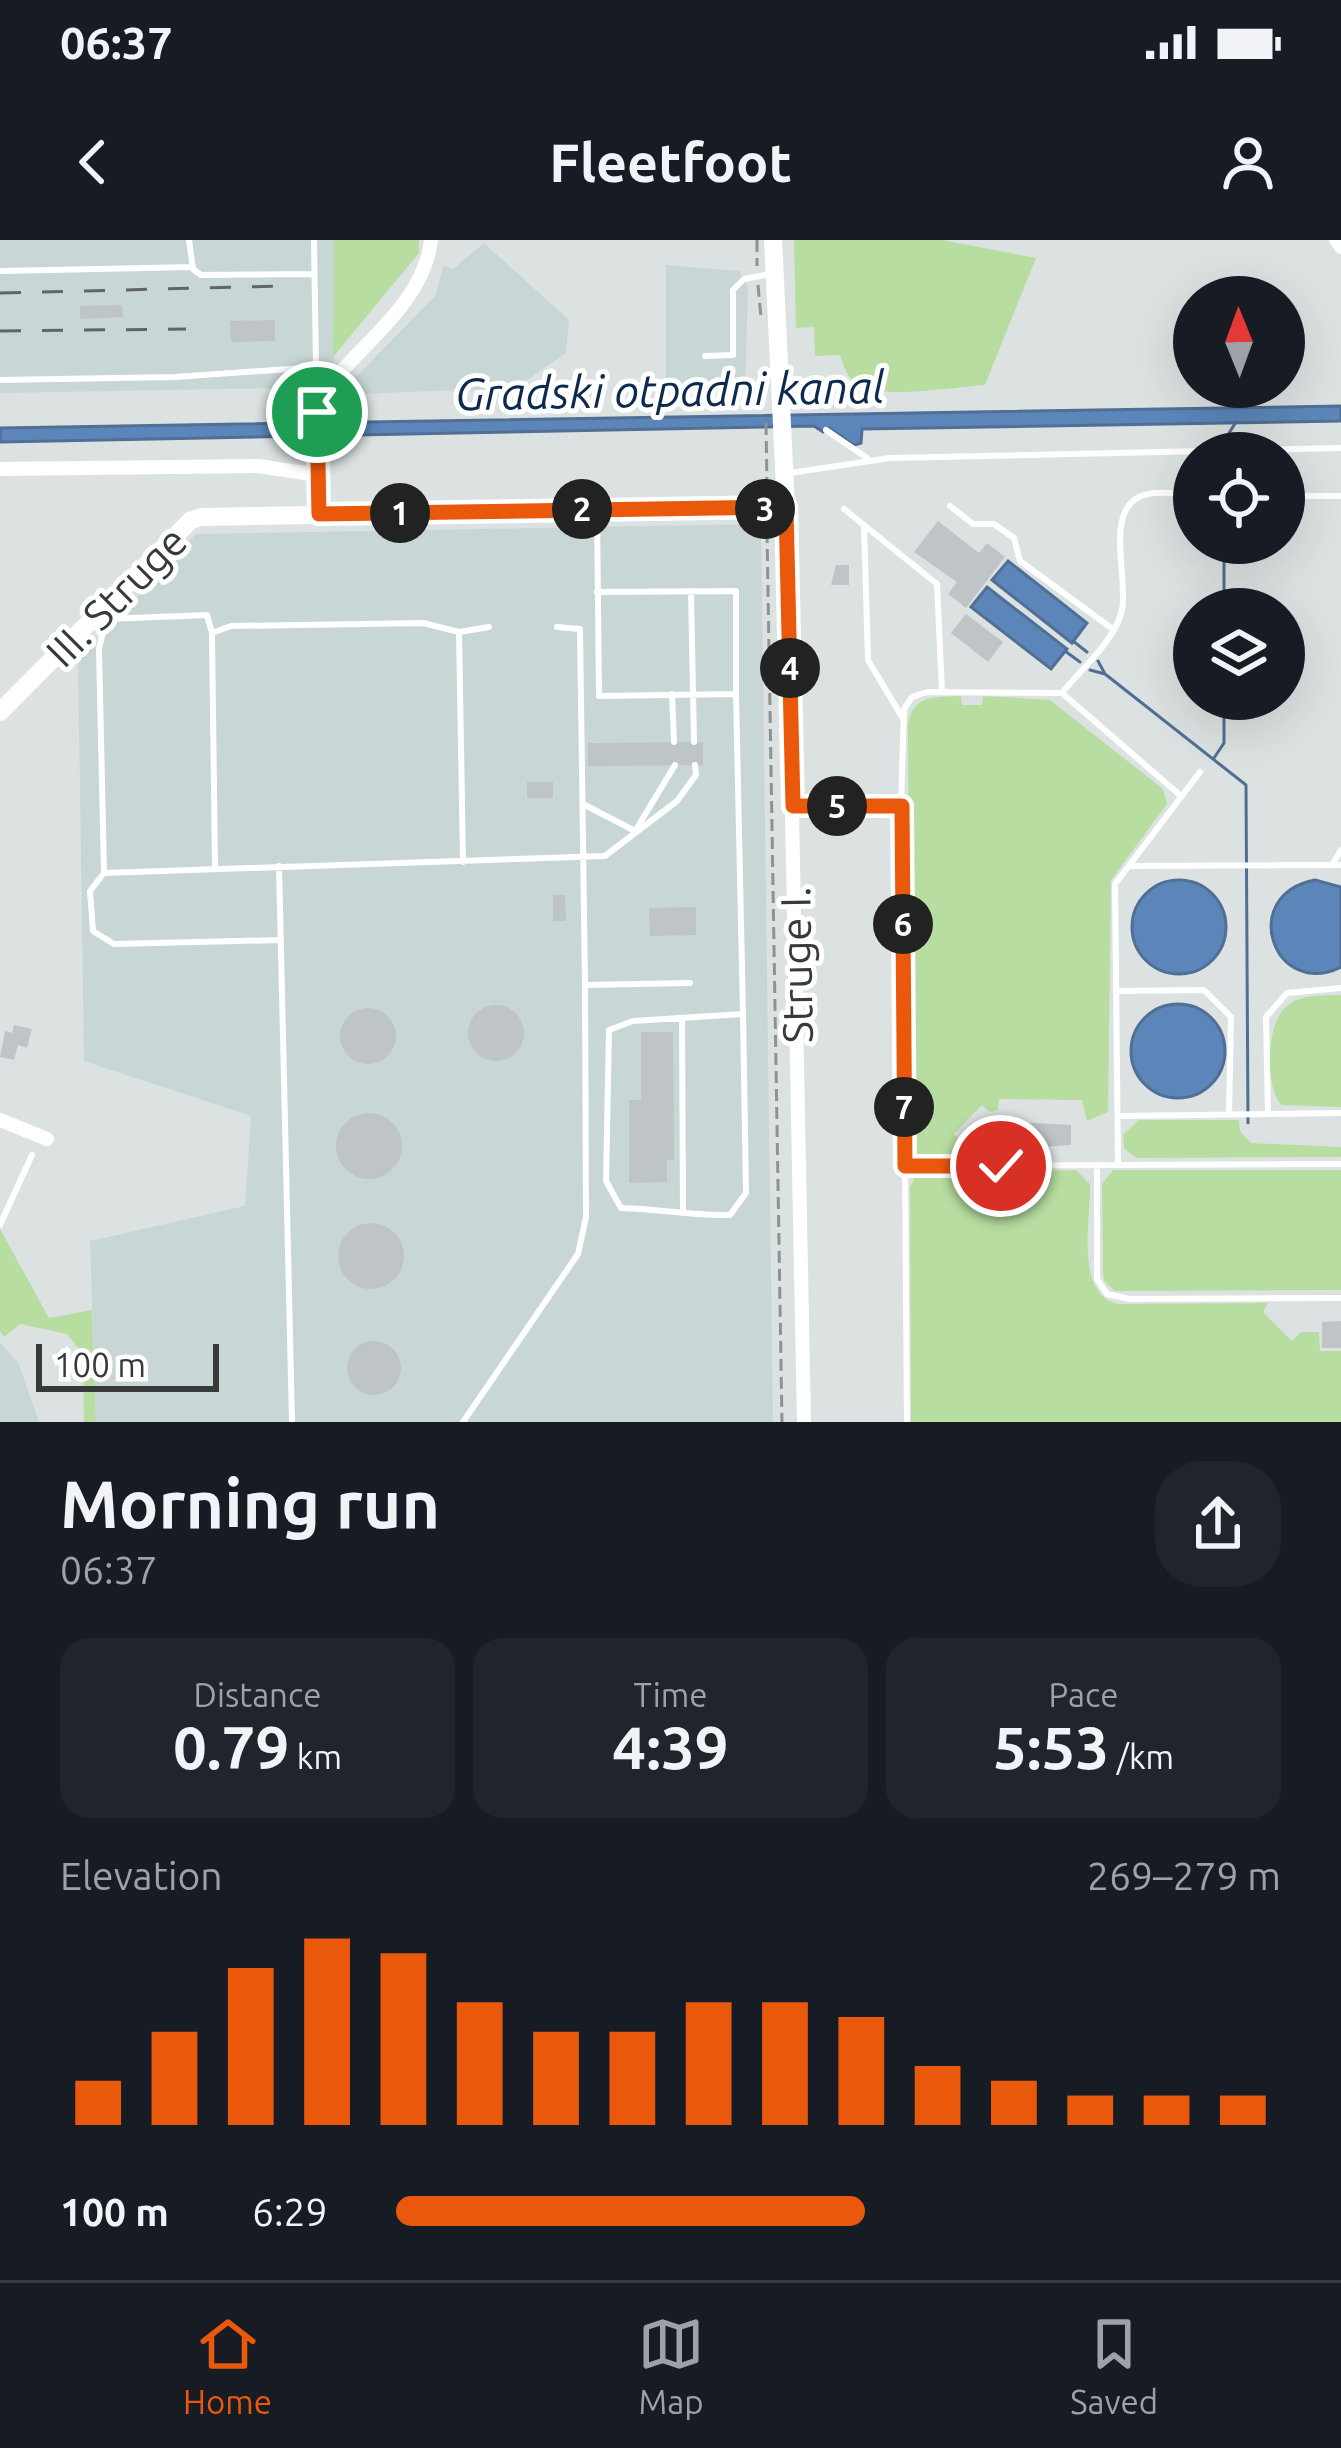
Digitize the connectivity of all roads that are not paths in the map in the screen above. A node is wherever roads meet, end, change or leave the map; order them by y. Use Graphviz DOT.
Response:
graph roads {
  1 [pos="189,240"];
  2 [pos="314,240"];
  3 [pos="431,240"];
  4 [pos="773,240"];
  5 [pos="193,266"];
  6 [pos="765,270"];
  7 [pos="0,271"];
  8 [pos="314,274"];
  9 [pos="705,356"];
  10 [pos="316,367"];
  11 [pos="0,380"];
  12 [pos="318,405"];
  13 [pos="826,430"];
  14 [pos="1341,448"];
  15 [pos="870,460"];
  16 [pos="0,469"];
  17 [pos="787,474"];
  18 [pos="319,475"];
  19 [pos="1173,495"];
  20 [pos="1305,496"];
  21 [pos="1341,496"];
  22 [pos="950,506"];
  23 [pos="786,507"];
  24 [pos="597,509"];
  25 [pos="844,509"];
  26 [pos="319,514"];
  27 [pos="865,526"];
  28 [pos="691,591"];
  29 [pos="597,592"];
  30 [pos="488,627"];
  31 [pos="557,627"];
  32 [pos="1114,630"];
  33 [pos="459,632"];
  34 [pos="212,633"];
  35 [pos="942,692"];
  36 [pos="1062,693"];
  37 [pos="672,694"];
  38 [pos="692,694"];
  39 [pos="736,694"];
  40 [pos="0,712"];
  41 [pos="904,719"];
  42 [pos="674,742"];
  43 [pos="694,742"];
  44 [pos="695,765"];
  45 [pos="675,766"];
  46 [pos="1200,772"];
  47 [pos="1181,796"];
  48 [pos="584,804"];
  49 [pos="793,806"];
  50 [pos="902,806"];
  51 [pos="635,831"];
  52 [pos="1341,850"];
  53 [pos="583,860"];
  54 [pos="463,862"];
  55 [pos="1336,865"];
  56 [pos="279,866"];
  57 [pos="1130,866"];
  58 [pos="215,868"];
  59 [pos="104,873"];
  60 [pos="281,940"];
  61 [pos="690,983"];
  62 [pos="585,985"];
  63 [pos="1341,988"];
  64 [pos="1116,991"];
  65 [pos="743,1014"];
  66 [pos="682,1018"];
  67 [pos="1268,1113"];
  68 [pos="1341,1113"];
  69 [pos="1229,1114"];
  70 [pos="1118,1116"];
  71 [pos="0,1120"];
  72 [pos="47,1139"];
  73 [pos="32,1155"];
  74 [pos="1341,1164"];
  75 [pos="1097,1165"];
  76 [pos="1118,1165"];
  77 [pos="905,1166"];
  78 [pos="683,1210"];
  79 [pos="0,1225"];
  80 [pos="1341,1298"];
  81 [pos="292,1422"];
  82 [pos="463,1422"];
  83 [pos="804,1422"];
  84 [pos="907,1422"];
  1 -- 5 [label="lane"];
  2 -- 8 [label="lane"];
  3 -- 12 [label="street"];
  4 -- 6 [label="street"];
  5 -- 7 [label="lane"];
  5 -- 8 [label="lane"];
  6 -- 9 [label="lane"];
  6 -- 17 [label="street"];
  8 -- 10 [label="lane"];
  10 -- 11 [label="lane"];
  10 -- 12 [label="lane"];
  12 -- 18 [label="street"];
  13 -- 15 [label="lane"];
  14 -- 15 [label="lane"];
  15 -- 17 [label="lane"];
  16 -- 18 [label="street"];
  17 -- 23 [label="street"];
  18 -- 26 [label="street"];
  19 -- 32 [label="lane"];
  20 -- 21 [label="lane"];
  22 -- 32 [label="lane"];
  23 -- 24 [label="street, III. Struge"];
  23 -- 49 [label="street, Struge I."];
  24 -- 26 [label="street, III. Struge"];
  24 -- 29 [label="lane"];
  25 -- 27 [label="lane"];
  26 -- 40 [label="street, III. Struge"];
  27 -- 35 [label="lane"];
  27 -- 41 [label="lane"];
  28 -- 29 [label="lane"];
  28 -- 38 [label="lane"];
  28 -- 39 [label="lane"];
  29 -- 37 [label="lane"];
  30 -- 33 [label="lane"];
  31 -- 48 [label="lane"];
  32 -- 36 [label="lane"];
  33 -- 34 [label="lane"];
  33 -- 54 [label="lane"];
  34 -- 58 [label="lane"];
  34 -- 59 [label="lane"];
  35 -- 36 [label="lane"];
  35 -- 41 [label="lane"];
  36 -- 47 [label="lane"];
  37 -- 38 [label="lane"];
  37 -- 42 [label="lane"];
  38 -- 39 [label="lane"];
  38 -- 43 [label="lane"];
  39 -- 65 [label="lane"];
  41 -- 50 [label="lane"];
  44 -- 51 [label="lane"];
  45 -- 51 [label="lane"];
  46 -- 47 [label="lane"];
  47 -- 57 [label="lane"];
  48 -- 51 [label="lane"];
  48 -- 53 [label="lane"];
  49 -- 50 [label="lane"];
  49 -- 83 [label="street, Struge I."];
  50 -- 77 [label="lane"];
  51 -- 53 [label="lane"];
  52 -- 55 [label="lane"];
  53 -- 54 [label="lane"];
  53 -- 62 [label="lane"];
  54 -- 56 [label="lane"];
  55 -- 57 [label="lane"];
  56 -- 58 [label="lane"];
  56 -- 60 [label="lane"];
  57 -- 64 [label="lane"];
  58 -- 59 [label="lane"];
  59 -- 60 [label="lane"];
  60 -- 81 [label="lane"];
  61 -- 62 [label="lane"];
  62 -- 82 [label="lane"];
  63 -- 67 [label="lane"];
  64 -- 69 [label="lane"];
  64 -- 70 [label="lane"];
  65 -- 66 [label="lane"];
  65 -- 78 [label="lane"];
  66 -- 78 [label="lane"];
  66 -- 78 [label="lane"];
  67 -- 68 [label="lane"];
  67 -- 69 [label="lane"];
  69 -- 70 [label="lane"];
  70 -- 76 [label="lane"];
  71 -- 72 [label="street"];
  73 -- 79 [label="lane"];
  74 -- 76 [label="lane"];
  75 -- 76 [label="lane"];
  75 -- 77 [label="lane"];
  75 -- 80 [label="lane"];
  77 -- 84 [label="lane"];
}
